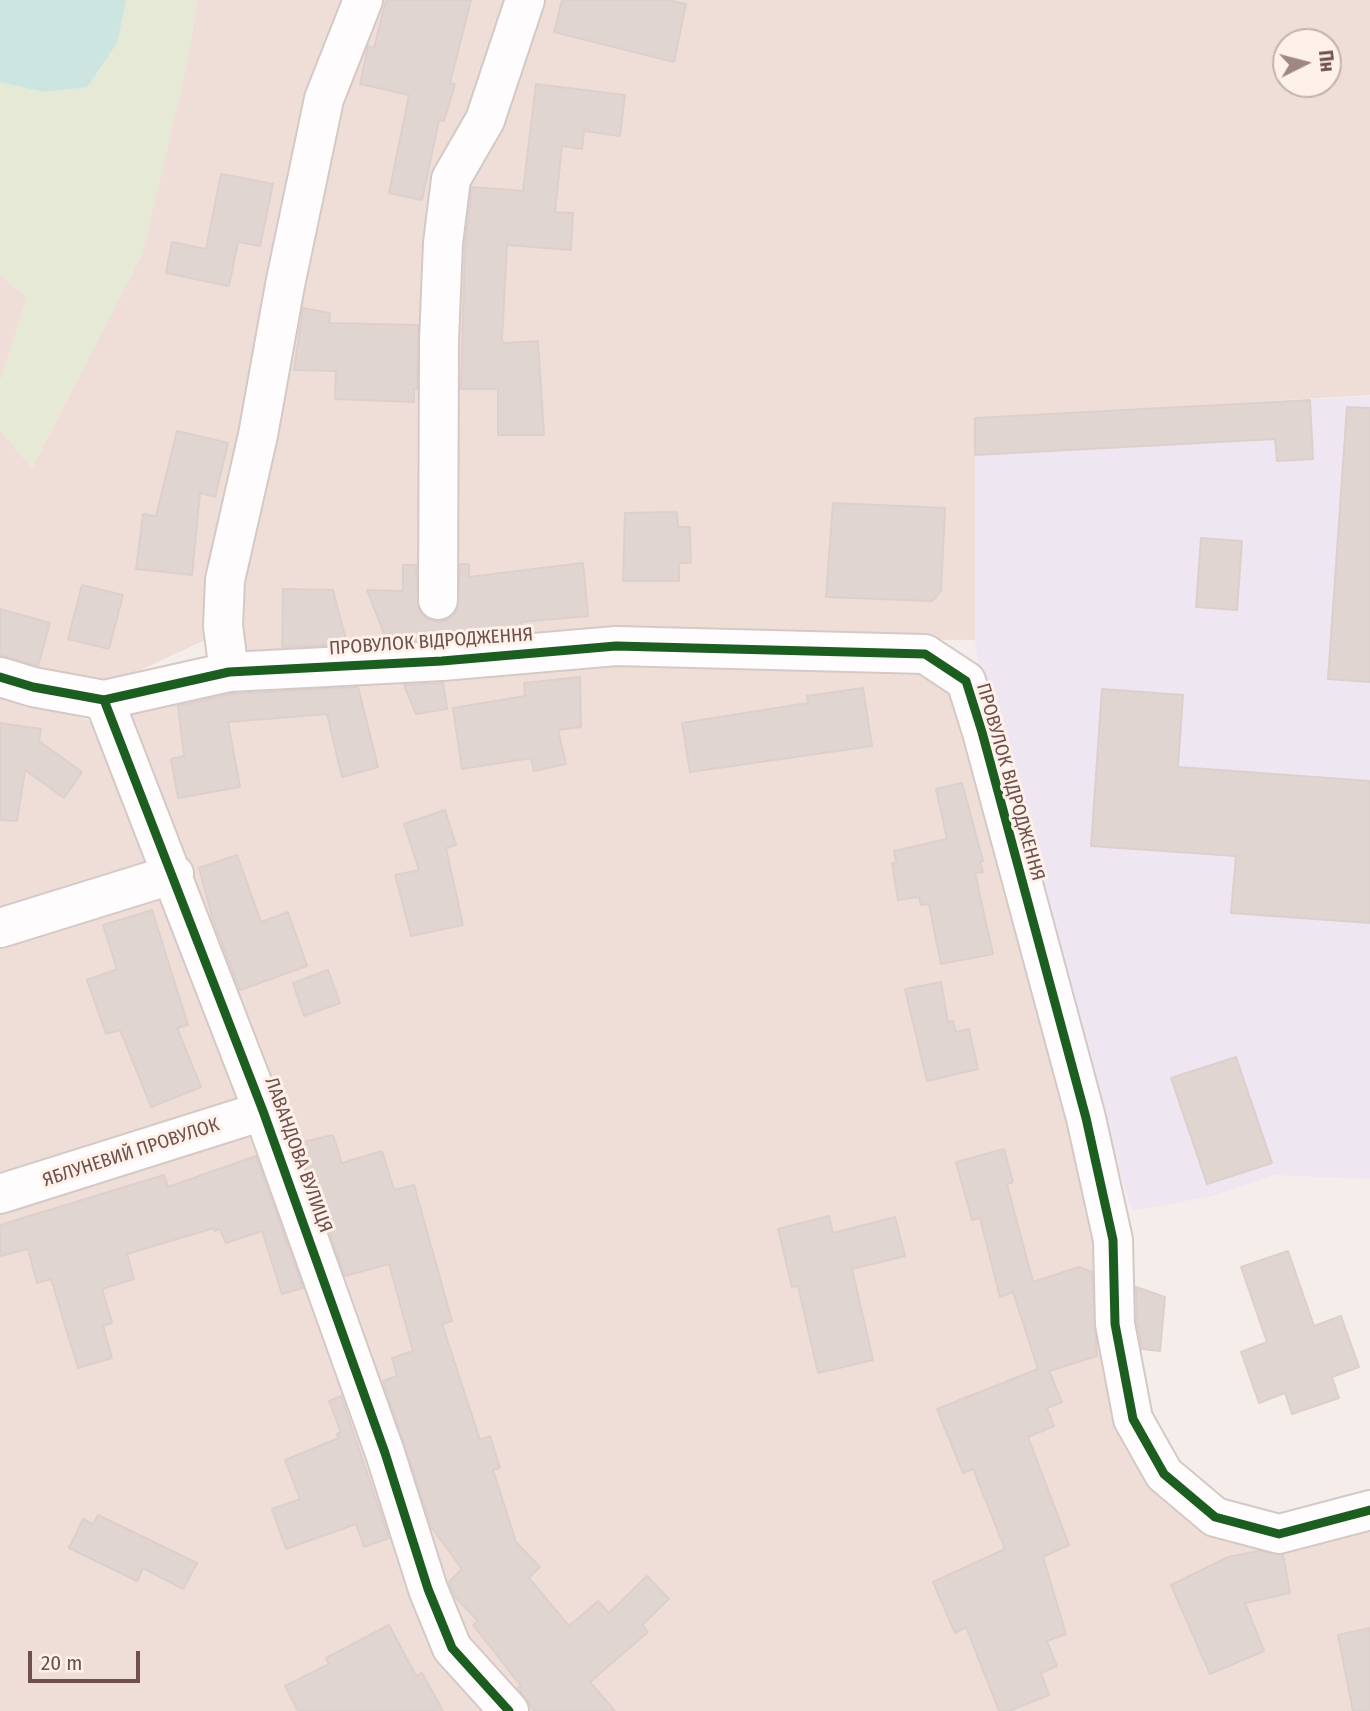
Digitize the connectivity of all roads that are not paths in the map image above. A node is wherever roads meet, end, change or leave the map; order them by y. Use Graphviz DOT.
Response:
graph roads {
  1 [pos="363,0"];
  2 [pos="525,0"];
  3 [pos="438,600"];
  4 [pos="229,672"];
  5 [pos="0,677"];
  6 [pos="104,700"];
  7 [pos="174,874"];
  8 [pos="0,929"];
  9 [pos="263,1111"];
  10 [pos="0,1195"];
  11 [pos="1370,1510"];
  12 [pos="509,1711"];
  1 -- 4 [label="street"];
  2 -- 3 [label="street"];
  4 -- 6 [label="street, ПРОВУЛОК ВІДРОДЖЕННЯ"];
  4 -- 11 [label="street, ПРОВУЛОК ВІДРОДЖЕННЯ"];
  5 -- 6 [label="street"];
  6 -- 7 [label="street, ЛАВАНДОВА ВУЛИЦЯ"];
  7 -- 8 [label="street"];
  7 -- 9 [label="street, ЛАВАНДОВА ВУЛИЦЯ"];
  9 -- 10 [label="street, ЯБЛУНЕВИЙ ПРОВУЛОК"];
  9 -- 12 [label="street, ЛАВАНДОВА ВУЛИЦЯ"];
}
